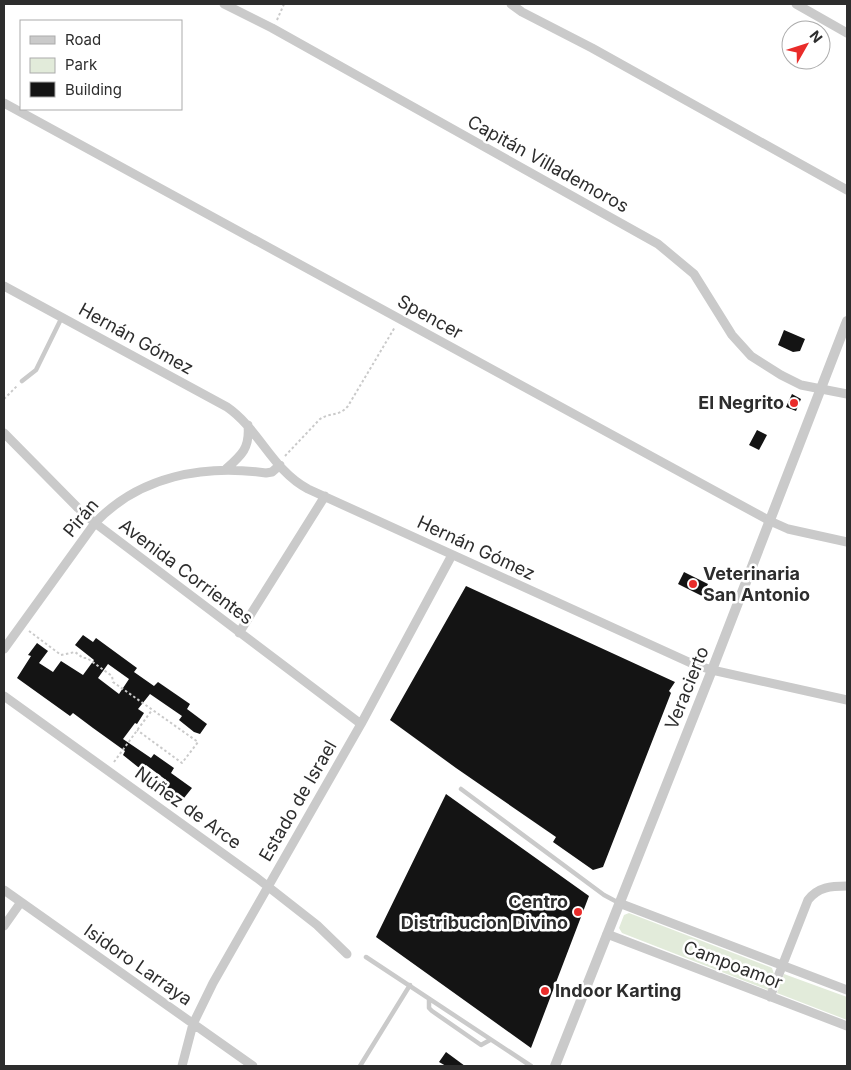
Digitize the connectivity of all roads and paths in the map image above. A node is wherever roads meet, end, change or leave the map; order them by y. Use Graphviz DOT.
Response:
graph roads {
  1 [pos="224,4"];
  2 [pos="284,4"];
  3 [pos="511,4"];
  4 [pos="796,4"];
  5 [pos="272,28"];
  6 [pos="847,33"];
  7 [pos="4,103"];
  8 [pos="847,190"];
  9 [pos="4,286"];
  10 [pos="62,317"];
  11 [pos="400,319"];
  12 [pos="847,321"];
  13 [pos="22,381"];
  14 [pos="821,388"];
  15 [pos="847,394"];
  16 [pos="4,399"];
  17 [pos="248,425"];
  18 [pos="4,433"];
  19 [pos="280,465"];
  20 [pos="226,469"];
  21 [pos="325,496"];
  22 [pos="770,521"];
  23 [pos="95,523"];
  24 [pos="847,542"];
  25 [pos="452,555"];
  26 [pos="21,625"];
  27 [pos="239,633"];
  28 [pos="4,649"];
  29 [pos="712,670"];
  30 [pos="4,696"];
  31 [pos="847,700"];
  32 [pos="152,710"];
  33 [pos="361,724"];
  34 [pos="137,730"];
  35 [pos="108,771"];
  36 [pos="461,789"];
  37 [pos="268,886"];
  38 [pos="847,886"];
  39 [pos="4,890"];
  40 [pos="20,902"];
  41 [pos="619,903"];
  42 [pos="4,926"];
  43 [pos="607,934"];
  44 [pos="347,954"];
  45 [pos="366,957"];
  46 [pos="782,966"];
  47 [pos="410,985"];
  48 [pos="847,990"];
  49 [pos="770,997"];
  50 [pos="430,999"];
  51 [pos="193,1024"];
  52 [pos="847,1026"];
  53 [pos="490,1040"];
  54 [pos="182,1066"];
  55 [pos="253,1066"];
  56 [pos="360,1066"];
  57 [pos="531,1066"];
  58 [pos="555,1066"];
  1 -- 5 [label="street, Capitán Villademoros"];
  2 -- 5 [label="path"];
  3 -- 8 [label="street"];
  4 -- 6 [label="street"];
  5 -- 14 [label="street, Capitán Villademoros"];
  7 -- 11 [label="street, Spencer"];
  9 -- 10 [label="street, Hernán Gómez"];
  10 -- 13 [label="lane"];
  10 -- 17 [label="street, Hernán Gómez"];
  11 -- 19 [label="path"];
  11 -- 22 [label="street, Spencer"];
  12 -- 14 [label="street, Veracierto"];
  13 -- 16 [label="path"];
  14 -- 15 [label="street, Capitán Villademoros"];
  14 -- 22 [label="street, Veracierto"];
  17 -- 19 [label="street, Hernán Gómez"];
  17 -- 20 [label="street"];
  18 -- 23 [label="street, Avenida Corrientes"];
  19 -- 20 [label="street, Pirán"];
  19 -- 21 [label="street, Hernán Gómez"];
  20 -- 23 [label="street, Pirán"];
  21 -- 25 [label="street, Hernán Gómez"];
  21 -- 27 [label="street"];
  22 -- 24 [label="street, Spencer"];
  22 -- 29 [label="street, Veracierto"];
  23 -- 26 [label="street, Pirán"];
  23 -- 27 [label="street, Avenida Corrientes"];
  25 -- 29 [label="street, Hernán Gómez"];
  25 -- 33 [label="street, Estado de Israel"];
  26 -- 28 [label="street, Pirán"];
  26 -- 32 [label="path"];
  27 -- 33 [label="street, Avenida Corrientes"];
  29 -- 31 [label="street, Hernán Gómez"];
  29 -- 41 [label="street, Veracierto"];
  30 -- 35 [label="street, Núñez de Arce"];
  32 -- 34 [label="path"];
  32 -- 34 [label="path"];
  33 -- 37 [label="street, Estado de Israel"];
  34 -- 35 [label="path"];
  35 -- 37 [label="street, Núñez de Arce"];
  36 -- 41 [label="lane"];
  37 -- 44 [label="street, Núñez de Arce"];
  37 -- 51 [label="street, Estado de Israel"];
  38 -- 46 [label="street"];
  39 -- 40 [label="street, Isidoro Larraya"];
  40 -- 42 [label="street"];
  40 -- 51 [label="street, Isidoro Larraya"];
  41 -- 43 [label="street, Veracierto"];
  41 -- 46 [label="street, Campoamor"];
  43 -- 49 [label="street, Campoamor"];
  43 -- 58 [label="street, Veracierto"];
  45 -- 47 [label="lane"];
  46 -- 48 [label="street, Campoamor"];
  46 -- 49 [label="street"];
  47 -- 50 [label="lane"];
  47 -- 56 [label="lane"];
  49 -- 52 [label="street, Campoamor"];
  50 -- 53 [label="lane"];
  50 -- 53 [label="lane"];
  51 -- 54 [label="street, Estado de Israel"];
  51 -- 55 [label="street, Isidoro Larraya"];
  53 -- 57 [label="lane"];
}
